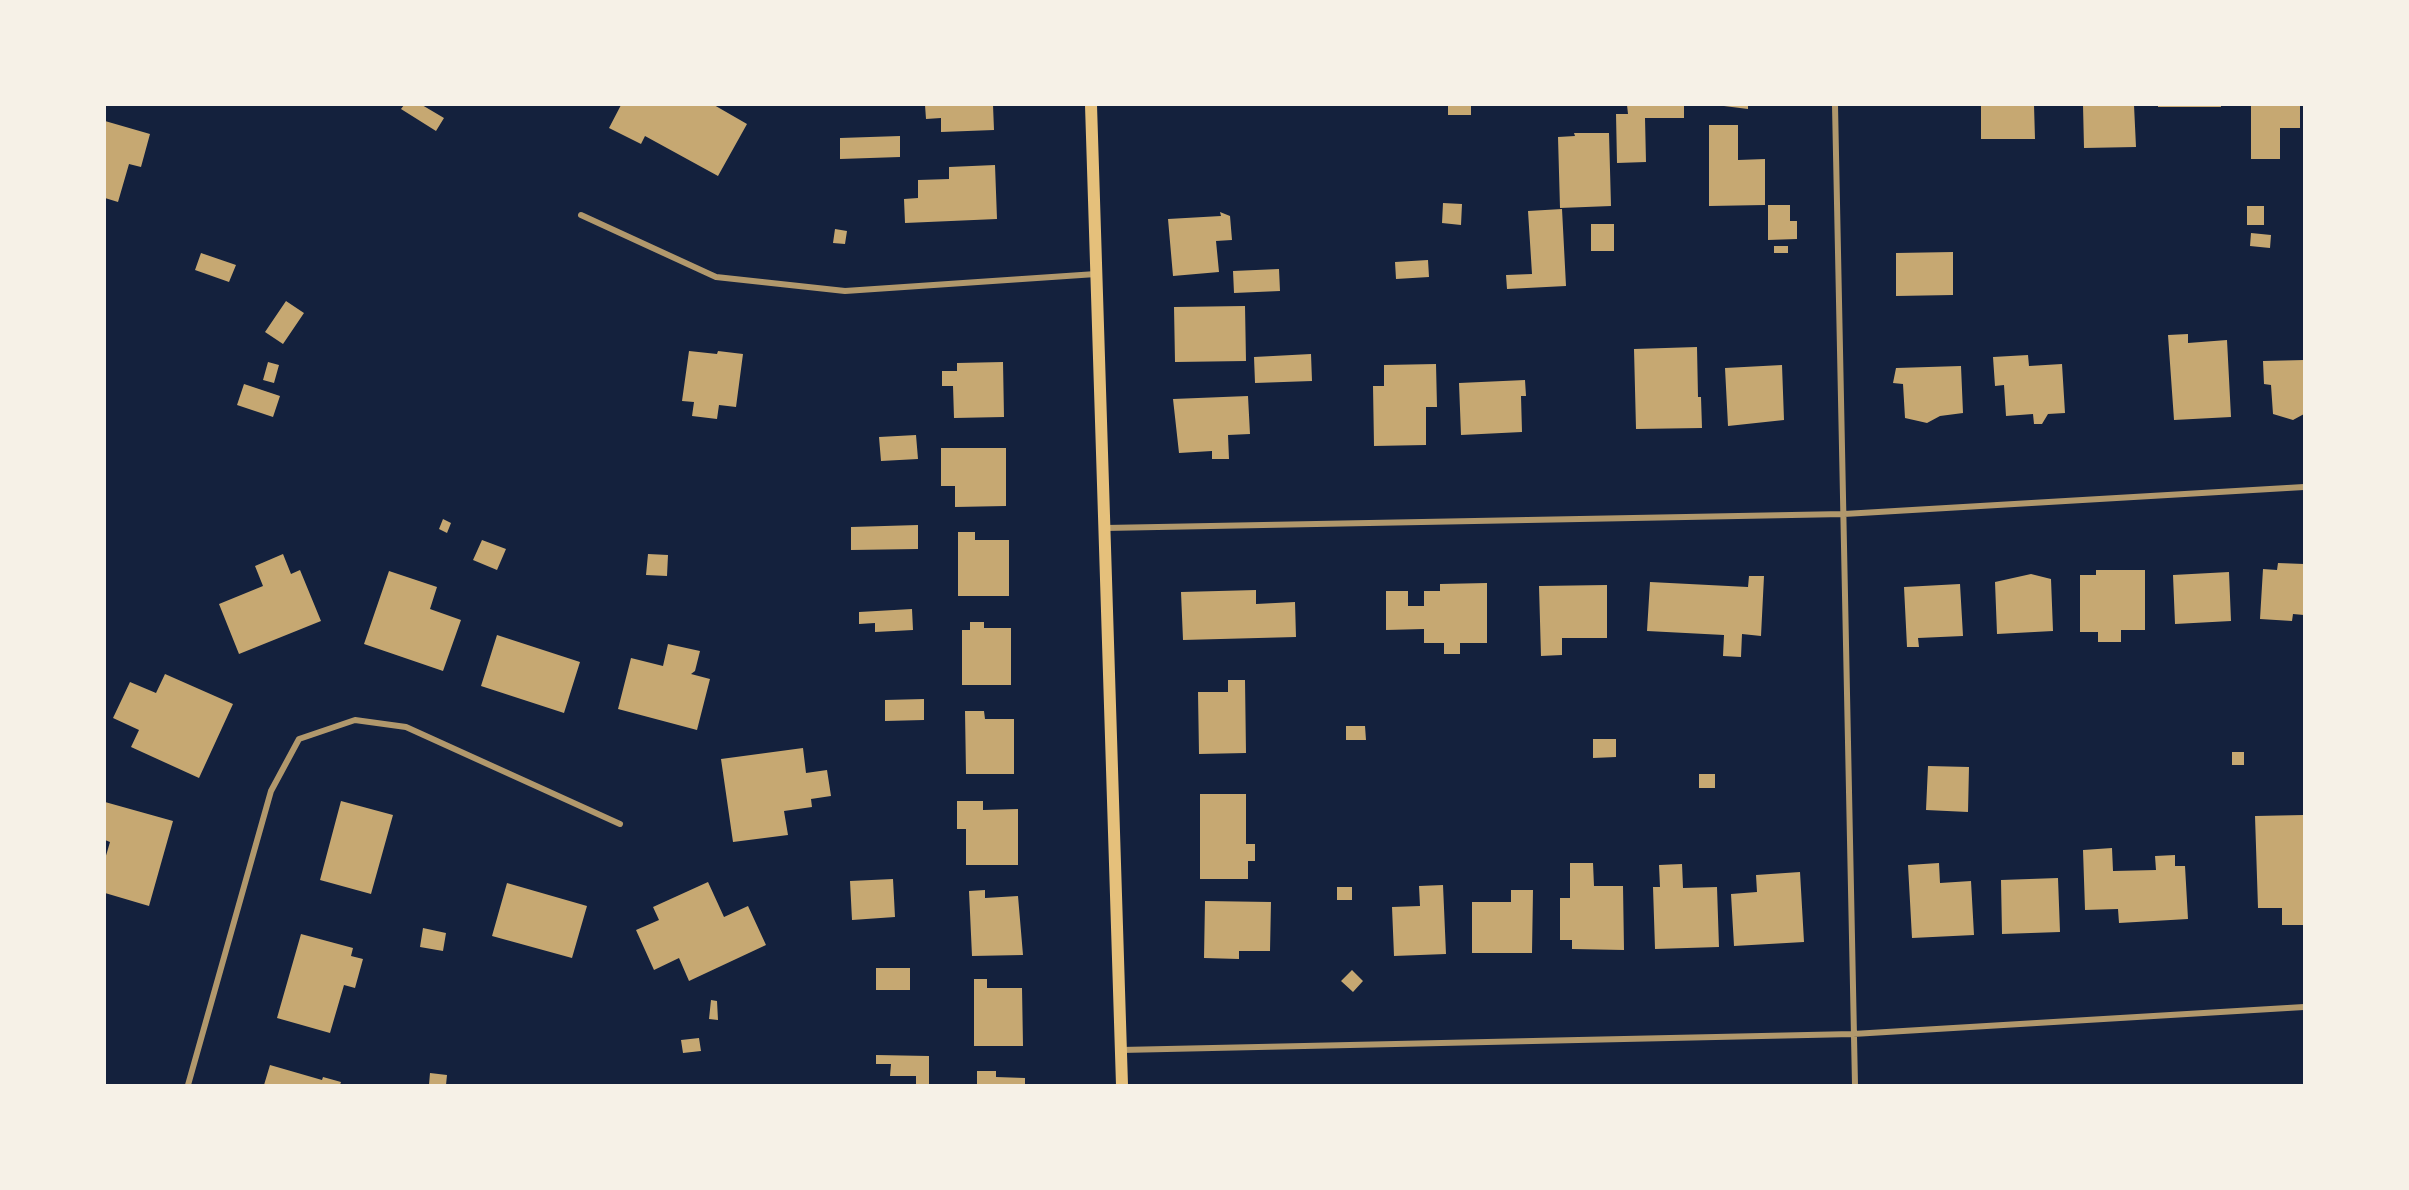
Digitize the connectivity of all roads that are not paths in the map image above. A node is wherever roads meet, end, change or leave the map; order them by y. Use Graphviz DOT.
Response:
graph roads {
  1 [pos="1091,105"];
  2 [pos="1835,105"];
  3 [pos="581,215"];
  4 [pos="1097,274"];
  5 [pos="2304,488"];
  6 [pos="1844,514"];
  7 [pos="1105,528"];
  8 [pos="620,824"];
  9 [pos="2304,1007"];
  10 [pos="1852,1034"];
  11 [pos="1121,1050"];
  12 [pos="188,1085"];
  13 [pos="1122,1085"];
  14 [pos="1855,1085"];
  1 -- 4 [label="main road"];
  2 -- 6 [label="street"];
  3 -- 4 [label="street"];
  4 -- 7 [label="main road"];
  5 -- 6 [label="street"];
  6 -- 7 [label="street"];
  6 -- 10 [label="street"];
  7 -- 11 [label="main road"];
  8 -- 12 [label="street"];
  9 -- 10 [label="street"];
  10 -- 11 [label="street"];
  10 -- 14 [label="street"];
  11 -- 13 [label="main road"];
}
